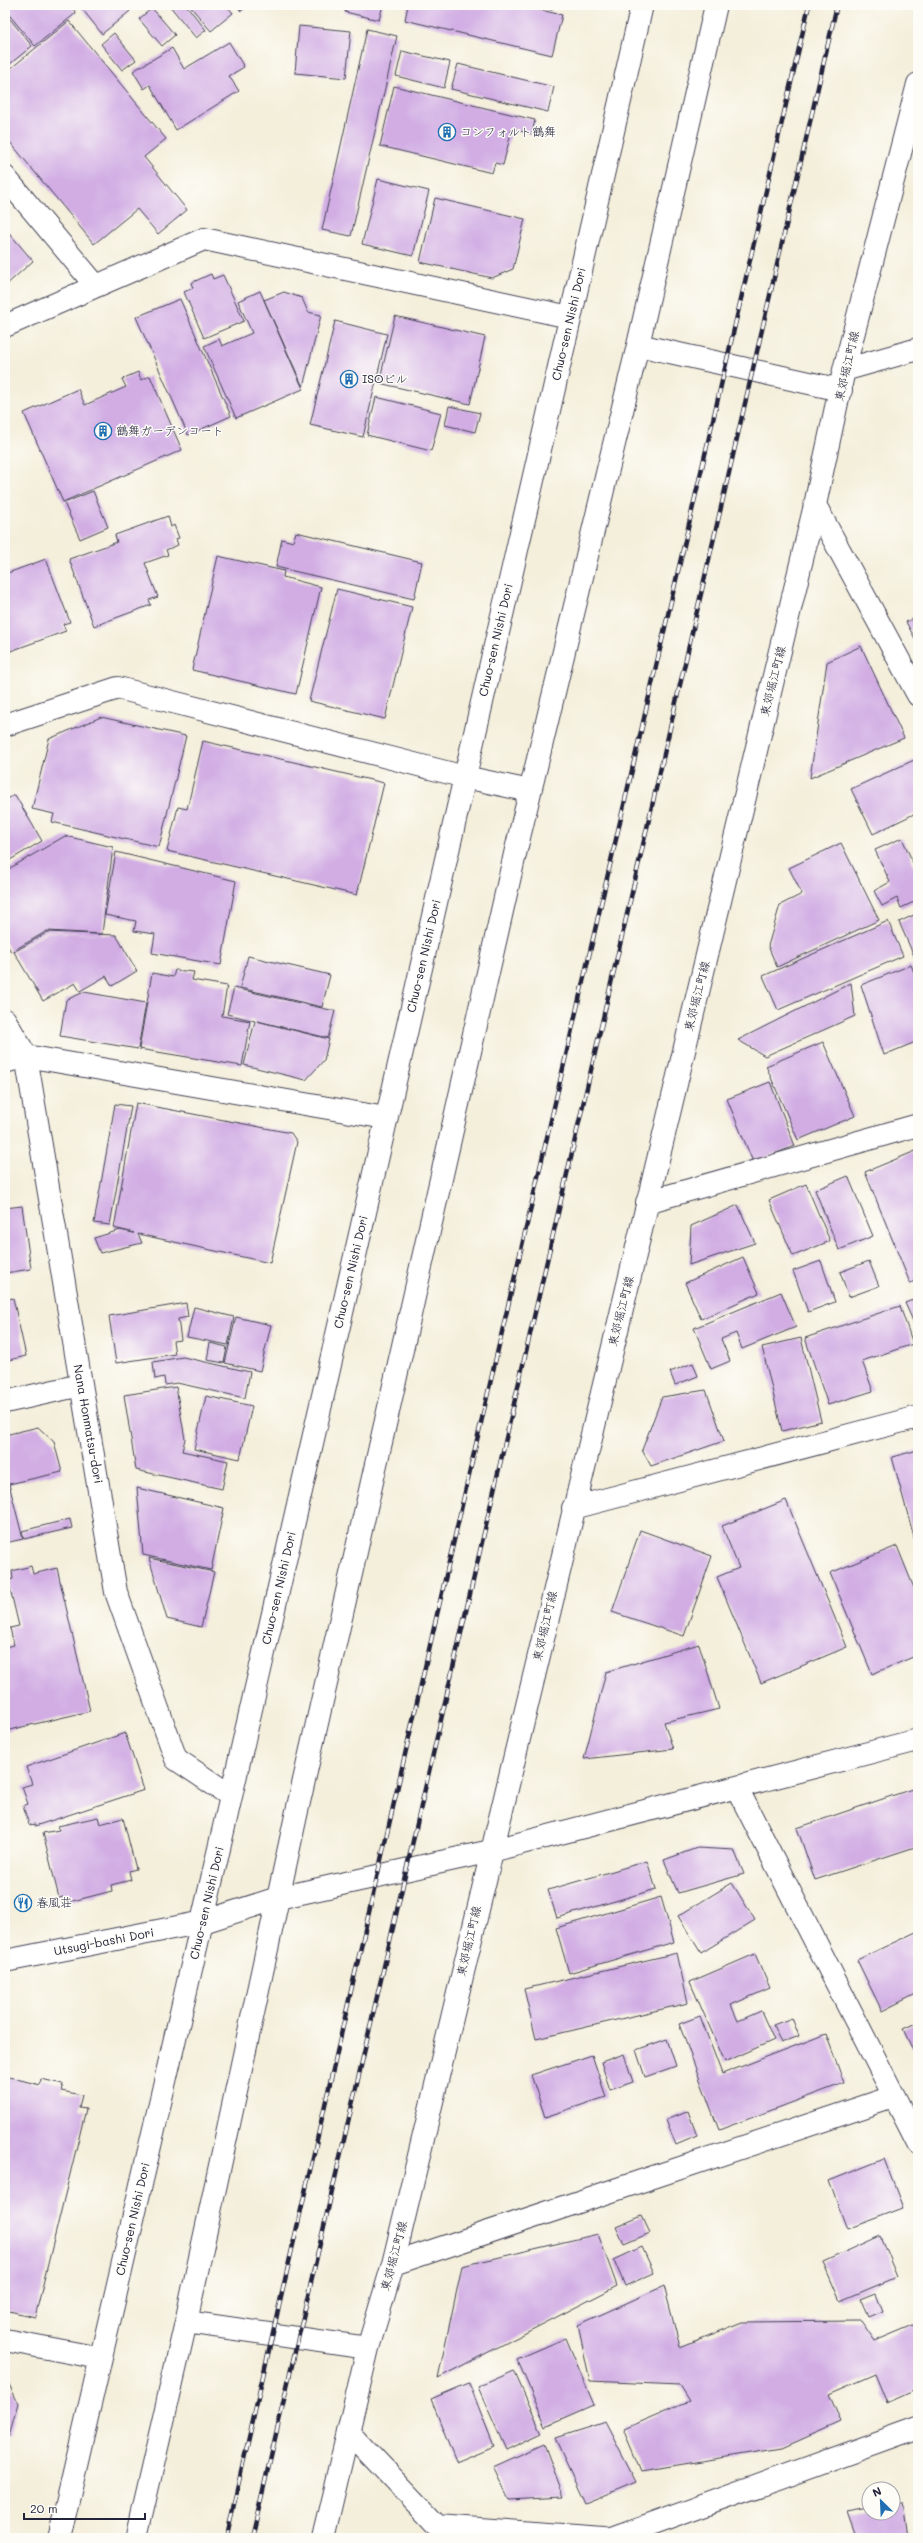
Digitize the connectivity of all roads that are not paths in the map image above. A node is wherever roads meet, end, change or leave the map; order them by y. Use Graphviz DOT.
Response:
graph roads {
  1 [pos="642,5"];
  2 [pos="716,5"];
  3 [pos="918,84"];
  4 [pos="5,178"];
  5 [pos="96,286"];
  6 [pos="570,317"];
  7 [pos="5,326"];
  8 [pos="638,345"];
  9 [pos="918,349"];
  10 [pos="843,380"];
  11 [pos="815,506"];
  12 [pos="918,695"];
  13 [pos="5,725"];
  14 [pos="465,777"];
  15 [pos="530,791"];
  16 [pos="5,1020"];
  17 [pos="26,1056"];
  18 [pos="5,1062"];
  19 [pos="386,1118"];
  20 [pos="918,1124"];
  21 [pos="647,1202"];
  22 [pos="81,1385"];
  23 [pos="5,1402"];
  24 [pos="918,1417"];
  25 [pos="573,1508"];
  26 [pos="918,1740"];
  27 [pos="737,1788"];
  28 [pos="231,1796"];
  29 [pos="491,1851"];
  30 [pos="278,1898"];
  31 [pos="202,1922"];
  32 [pos="5,1961"];
  33 [pos="893,2097"];
  34 [pos="918,2143"];
  35 [pos="392,2264"];
  36 [pos="186,2322"];
  37 [pos="5,2340"];
  38 [pos="368,2348"];
  39 [pos="100,2358"];
  40 [pos="918,2428"];
  41 [pos="348,2432"];
  42 [pos="440,2532"];
  43 [pos="59,2538"];
  44 [pos="136,2538"];
  45 [pos="323,2538"];
  46 [pos="604,2538"];
  47 [pos="614,2538"];
  1 -- 6 [label="street, Chuo-sen Nishi Dori"];
  2 -- 8 [label="street"];
  3 -- 10 [label="street, 東郊堀江町線"];
  4 -- 5 [label="street"];
  5 -- 6 [label="street"];
  5 -- 7 [label="street"];
  6 -- 14 [label="street, Chuo-sen Nishi Dori"];
  8 -- 10 [label="street"];
  8 -- 15 [label="street"];
  9 -- 10 [label="street"];
  10 -- 11 [label="street, 東郊堀江町線"];
  11 -- 12 [label="street"];
  11 -- 21 [label="street, 東郊堀江町線"];
  13 -- 14 [label="street"];
  14 -- 15 [label="street"];
  14 -- 19 [label="street, Chuo-sen Nishi Dori"];
  15 -- 30 [label="street"];
  16 -- 17 [label="street, Nana Honmatsu-dori"];
  17 -- 18 [label="street"];
  17 -- 19 [label="street"];
  17 -- 22 [label="street, Nana Honmatsu-dori"];
  19 -- 28 [label="street, Chuo-sen Nishi Dori"];
  20 -- 21 [label="street"];
  21 -- 25 [label="street, 東郊堀江町線"];
  22 -- 23 [label="street"];
  22 -- 28 [label="street, Nana Honmatsu-dori"];
  24 -- 25 [label="street"];
  25 -- 29 [label="street, 東郊堀江町線"];
  26 -- 27 [label="street, Utsugi-bashi Dori"];
  27 -- 29 [label="street, Utsugi-bashi Dori"];
  27 -- 33 [label="street"];
  28 -- 31 [label="street, Chuo-sen Nishi Dori"];
  29 -- 30 [label="street, Utsugi-bashi Dori"];
  29 -- 35 [label="street, 東郊堀江町線"];
  30 -- 31 [label="street, Utsugi-bashi Dori"];
  30 -- 36 [label="street"];
  31 -- 32 [label="street, Utsugi-bashi Dori"];
  31 -- 39 [label="street, Chuo-sen Nishi Dori"];
  33 -- 34 [label="street"];
  33 -- 35 [label="street"];
  35 -- 38 [label="street, 東郊堀江町線"];
  36 -- 38 [label="street"];
  36 -- 44 [label="street"];
  37 -- 39 [label="street"];
  38 -- 41 [label="street, 東郊堀江町線"];
  39 -- 43 [label="street, Chuo-sen Nishi Dori"];
  40 -- 47 [label="street"];
  41 -- 42 [label="street"];
  41 -- 45 [label="street, 東郊堀江町線"];
  42 -- 46 [label="street"];
}
